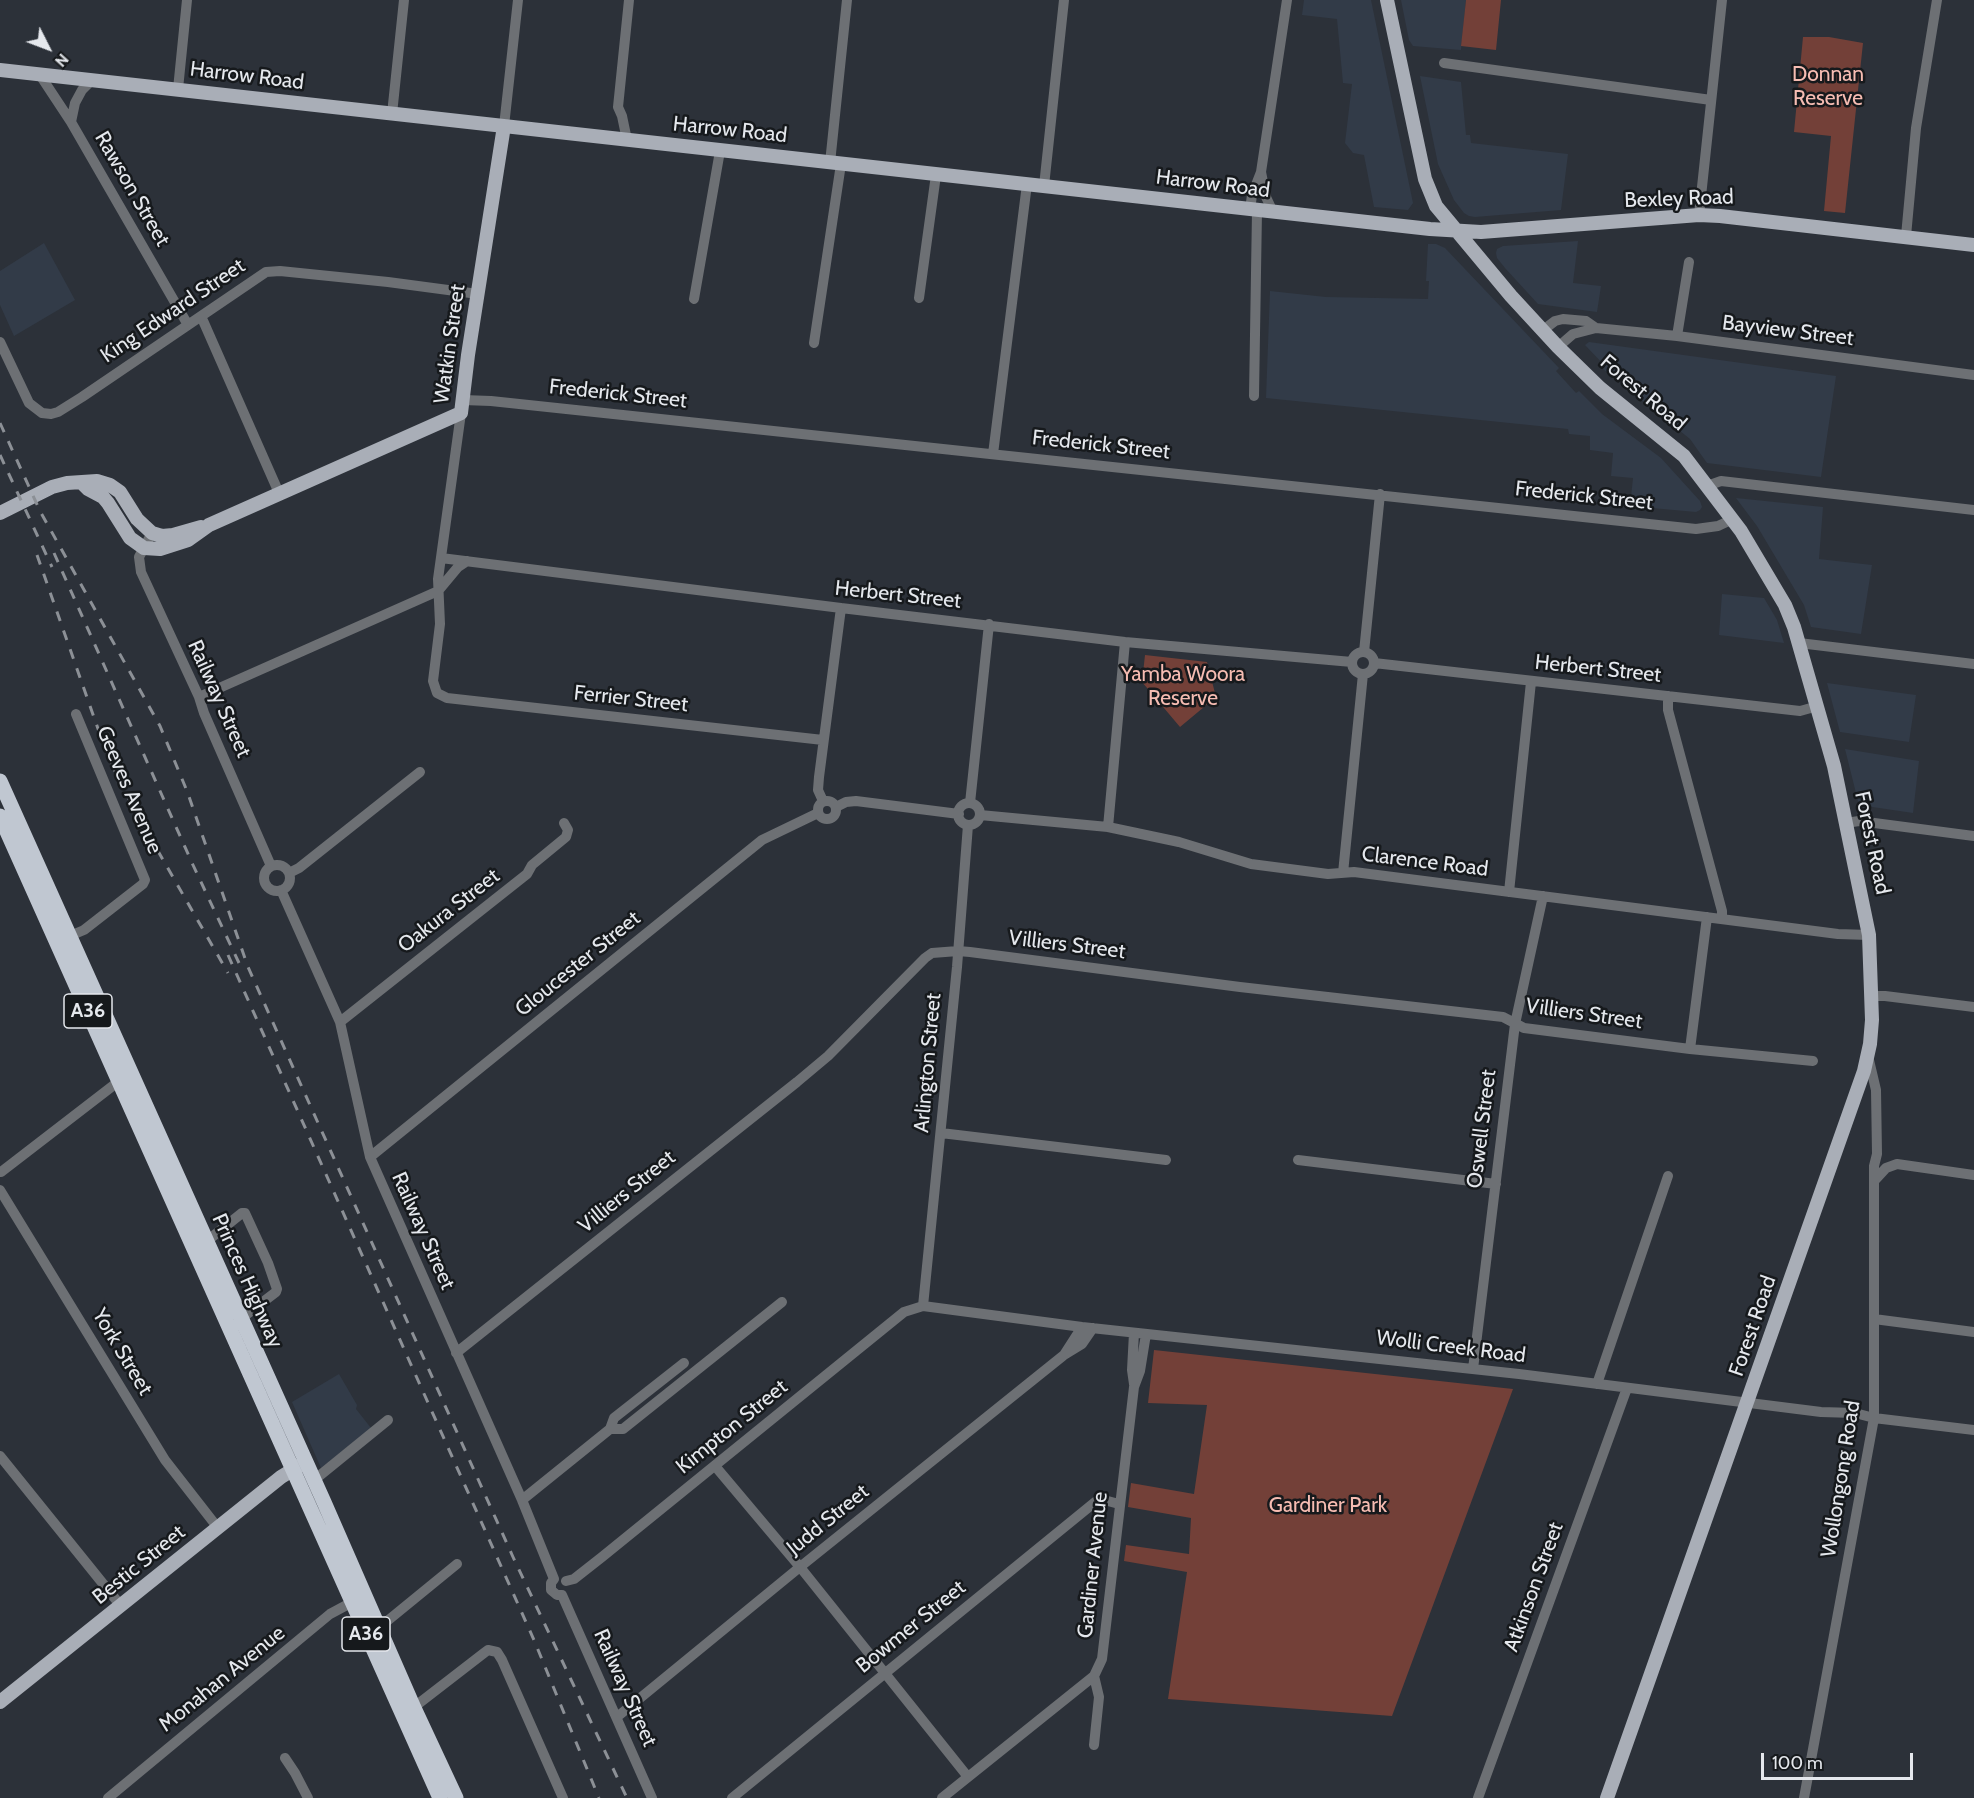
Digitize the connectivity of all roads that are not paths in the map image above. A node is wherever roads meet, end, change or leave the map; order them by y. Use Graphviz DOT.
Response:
graph roads {
  1 [pos="187,0"];
  2 [pos="404,0"];
  3 [pos="518,0"];
  4 [pos="629,0"];
  5 [pos="847,0"];
  6 [pos="1064,0"];
  7 [pos="1287,0"];
  8 [pos="1387,0"];
  9 [pos="1722,0"];
  10 [pos="1937,0"];
  11 [pos="1444,63"];
  12 [pos="0,70"];
  13 [pos="40,75"];
  14 [pos="92,80"];
  15 [pos="178,89"];
  16 [pos="1711,100"];
  17 [pos="392,114"];
  18 [pos="71,122"];
  19 [pos="504,126"];
  20 [pos="627,140"];
  21 [pos="720,151"];
  22 [pos="835,163"];
  23 [pos="1261,172"];
  24 [pos="936,175"];
  25 [pos="1027,184"];
  26 [pos="1044,186"];
  27 [pos="1254,210"];
  28 [pos="1273,213"];
  29 [pos="1699,215"];
  30 [pos="1456,230"];
  31 [pos="1906,236"];
  32 [pos="1974,244"];
  33 [pos="1689,262"];
  34 [pos="477,294"];
  35 [pos="694,298"];
  36 [pos="919,298"];
  37 [pos="201,316"];
  38 [pos="188,325"];
  39 [pos="1596,328"];
  40 [pos="1542,331"];
  41 [pos="1677,336"];
  42 [pos="0,342"];
  43 [pos="814,343"];
  44 [pos="1558,347"];
  45 [pos="1974,375"];
  46 [pos="1254,396"];
  47 [pos="462,406"];
  48 [pos="993,454"];
  49 [pos="82,483"];
  50 [pos="1707,486"];
  51 [pos="279,493"];
  52 [pos="1380,494"];
  53 [pos="1974,510"];
  54 [pos="3,511"];
  55 [pos="1733,519"];
  56 [pos="209,525"];
  57 [pos="152,532"];
  58 [pos="144,548"];
  59 [pos="441,558"];
  60 [pos="467,561"];
  61 [pos="438,591"];
  62 [pos="841,608"];
  63 [pos="989,624"];
  64 [pos="1125,642"];
  65 [pos="1799,643"];
  66 [pos="1364,652"];
  67 [pos="1353,662"];
  68 [pos="1374,663"];
  69 [pos="1974,664"];
  70 [pos="1362,674"];
  71 [pos="1530,682"];
  72 [pos="437,693"];
  73 [pos="1668,696"];
  74 [pos="199,697"];
  75 [pos="1818,706"];
  76 [pos="76,714"];
  77 [pos="823,740"];
  78 [pos="420,772"];
  79 [pos="0,781"];
  80 [pos="823,801"];
  81 [pos="970,803"];
  82 [pos="836,807"];
  83 [pos="818,813"];
  84 [pos="959,814"];
  85 [pos="980,815"];
  86 [pos="0,816"];
  87 [pos="564,823"];
  88 [pos="1846,824"];
  89 [pos="968,825"];
  90 [pos="1108,827"];
  91 [pos="1974,836"];
  92 [pos="7,845"];
  93 [pos="271,866"];
  94 [pos="289,873"];
  95 [pos="1343,873"];
  96 [pos="281,890"];
  97 [pos="1509,892"];
  98 [pos="1543,896"];
  99 [pos="1707,917"];
  100 [pos="1722,919"];
  101 [pos="1869,935"];
  102 [pos="63,939"];
  103 [pos="958,951"];
  104 [pos="1872,996"];
  105 [pos="1974,1007"];
  106 [pos="340,1022"];
  107 [pos="1515,1024"];
  108 [pos="1690,1049"];
  109 [pos="1868,1056"];
  110 [pos="1813,1061"];
  111 [pos="125,1077"];
  112 [pos="941,1133"];
  113 [pos="1877,1154"];
  114 [pos="370,1157"];
  115 [pos="1166,1160"];
  116 [pos="1298,1160"];
  117 [pos="1897,1164"];
  118 [pos="1,1172"];
  119 [pos="1974,1174"];
  120 [pos="1668,1176"];
  121 [pos="1874,1181"];
  122 [pos="1496,1184"];
  123 [pos="0,1188"];
  124 [pos="200,1246"];
  125 [pos="782,1302"];
  126 [pos="923,1306"];
  127 [pos="1874,1319"];
  128 [pos="235,1322"];
  129 [pos="1082,1327"];
  130 [pos="1093,1328"];
  131 [pos="1974,1332"];
  132 [pos="1140,1334"];
  133 [pos="456,1353"];
  134 [pos="1064,1355"];
  135 [pos="684,1363"];
  136 [pos="1473,1369"];
  137 [pos="1597,1384"];
  138 [pos="1627,1388"];
  139 [pos="1749,1403"];
  140 [pos="1874,1419"];
  141 [pos="388,1420"];
  142 [pos="610,1429"];
  143 [pos="1974,1430"];
  144 [pos="0,1456"];
  145 [pos="299,1466"];
  146 [pos="715,1466"];
  147 [pos="313,1481"];
  148 [pos="522,1500"];
  149 [pos="1119,1504"];
  150 [pos="218,1528"];
  151 [pos="457,1563"];
  152 [pos="800,1568"];
  153 [pos="554,1580"];
  154 [pos="566,1581"];
  155 [pos="561,1595"];
  156 [pos="359,1599"];
  157 [pos="120,1606"];
  158 [pos="373,1632"];
  159 [pos="886,1673"];
  160 [pos="1094,1676"];
  161 [pos="0,1702"];
  162 [pos="409,1712"];
  163 [pos="617,1717"];
  164 [pos="1094,1745"];
  165 [pos="285,1758"];
  166 [pos="968,1777"];
  167 [pos="108,1798"];
  168 [pos="308,1798"];
  169 [pos="440,1798"];
  170 [pos="456,1798"];
  171 [pos="564,1798"];
  172 [pos="652,1798"];
  173 [pos="732,1798"];
  174 [pos="942,1798"];
  175 [pos="1478,1798"];
  176 [pos="1608,1798"];
  177 [pos="1804,1798"];
  1 -- 15 [label="street"];
  2 -- 17 [label="street"];
  3 -- 19 [label="street, Watkin Street"];
  4 -- 20 [label="street"];
  5 -- 22 [label="street"];
  6 -- 26 [label="street"];
  7 -- 23 [label="street"];
  8 -- 30 [label="main road, Forest Road"];
  9 -- 16 [label="street"];
  10 -- 31 [label="street"];
  11 -- 16 [label="street"];
  12 -- 13 [label="main road, Harrow Road"];
  13 -- 14 [label="main road, Harrow Road"];
  13 -- 18 [label="street, Rawson Street"];
  14 -- 15 [label="main road, Harrow Road"];
  14 -- 18 [label="street"];
  15 -- 17 [label="main road, Harrow Road"];
  16 -- 29 [label="street"];
  17 -- 19 [label="main road, Harrow Road"];
  18 -- 38 [label="street, Rawson Street"];
  19 -- 20 [label="main road, Harrow Road"];
  19 -- 34 [label="main road, Watkin Street"];
  20 -- 21 [label="main road, Harrow Road"];
  21 -- 22 [label="main road, Harrow Road"];
  21 -- 35 [label="street"];
  22 -- 24 [label="main road, Harrow Road"];
  22 -- 43 [label="street"];
  23 -- 27 [label="street"];
  23 -- 28 [label="street"];
  24 -- 25 [label="main road, Harrow Road"];
  24 -- 36 [label="street"];
  25 -- 26 [label="main road, Harrow Road"];
  25 -- 48 [label="street"];
  26 -- 27 [label="main road, Harrow Road"];
  27 -- 28 [label="main road, Harrow Road"];
  27 -- 46 [label="street"];
  28 -- 30 [label="main road, Harrow Road"];
  29 -- 30 [label="main road, Bexley Road"];
  29 -- 31 [label="main road, Bexley Road"];
  30 -- 40 [label="main road, Forest Road"];
  31 -- 32 [label="main road, Bexley Road"];
  33 -- 41 [label="street"];
  34 -- 37 [label="street, King Edward Street"];
  34 -- 47 [label="main road, Watkin Street"];
  37 -- 38 [label="street, King Edward Street"];
  37 -- 51 [label="street"];
  38 -- 42 [label="street, King Edward Street"];
  39 -- 40 [label="street, Bayview Street"];
  39 -- 41 [label="street, Bayview Street"];
  39 -- 44 [label="street, Bayview Street"];
  40 -- 44 [label="main road, Forest Road"];
  41 -- 45 [label="street, Bayview Street"];
  44 -- 50 [label="main road, Forest Road"];
  47 -- 48 [label="street, Frederick Street"];
  47 -- 51 [label="main road, Frederick Street"];
  47 -- 59 [label="street, Watkin Street"];
  48 -- 52 [label="street, Frederick Street"];
  49 -- 54 [label="main road"];
  49 -- 57 [label="main road"];
  49 -- 58 [label="main road"];
  50 -- 53 [label="street"];
  50 -- 55 [label="main road, Forest Road"];
  51 -- 56 [label="main road, Frederick Street"];
  52 -- 55 [label="street, Frederick Street"];
  52 -- 66 [label="street"];
  55 -- 65 [label="main road, Forest Road"];
  56 -- 57 [label="main road, Frederick Street"];
  56 -- 58 [label="main road, Frederick Street"];
  57 -- 58 [label="street"];
  58 -- 74 [label="street, Railway Street"];
  59 -- 60 [label="street, Herbert Street"];
  59 -- 61 [label="street, Watkin Street"];
  60 -- 61 [label="street"];
  60 -- 62 [label="street, Herbert Street"];
  61 -- 72 [label="street, Watkin Street"];
  61 -- 74 [label="street"];
  62 -- 63 [label="street, Herbert Street"];
  62 -- 77 [label="street"];
  63 -- 64 [label="street, Herbert Street"];
  63 -- 81 [label="street"];
  64 -- 67 [label="street, Herbert Street"];
  64 -- 90 [label="street"];
  65 -- 69 [label="street"];
  65 -- 75 [label="main road, Forest Road"];
  66 -- 67 [label="street"];
  66 -- 68 [label="street"];
  67 -- 70 [label="street"];
  68 -- 70 [label="street"];
  68 -- 71 [label="street, Herbert Street"];
  70 -- 95 [label="street"];
  71 -- 73 [label="street, Herbert Street"];
  71 -- 97 [label="street"];
  72 -- 77 [label="street, Ferrier Street"];
  73 -- 75 [label="street, Herbert Street"];
  73 -- 100 [label="street"];
  74 -- 93 [label="street, Railway Street"];
  75 -- 88 [label="main road, Forest Road"];
  76 -- 102 [label="street, Geeves Avenue"];
  77 -- 80 [label="street"];
  78 -- 94 [label="street"];
  79 -- 102 [label="highway, Princes Highway / A36"];
  80 -- 82 [label="street"];
  80 -- 83 [label="street"];
  81 -- 84 [label="street"];
  81 -- 85 [label="street"];
  82 -- 83 [label="street"];
  82 -- 84 [label="street"];
  83 -- 114 [label="street, Gloucester Street"];
  84 -- 89 [label="street"];
  85 -- 89 [label="street"];
  85 -- 90 [label="street, Clarence Road"];
  86 -- 92 [label="highway, Princes Highway / A36"];
  87 -- 106 [label="street, Oakura Street"];
  88 -- 91 [label="street"];
  88 -- 101 [label="main road, Forest Road"];
  89 -- 103 [label="street, Arlington Street"];
  90 -- 95 [label="street, Clarence Road"];
  92 -- 102 [label="highway, Princes Highway / A36"];
  93 -- 94 [label="street"];
  93 -- 96 [label="street"];
  94 -- 96 [label="street"];
  95 -- 97 [label="street, Clarence Road"];
  96 -- 106 [label="street, Railway Street"];
  97 -- 98 [label="street, Clarence Road"];
  98 -- 99 [label="street, Clarence Road"];
  98 -- 107 [label="street, Oswell Street"];
  99 -- 100 [label="street, Clarence Road"];
  99 -- 108 [label="street"];
  100 -- 101 [label="street, Clarence Road"];
  101 -- 104 [label="main road, Forest Road"];
  102 -- 111 [label="highway, Princes Highway / A36"];
  103 -- 107 [label="street, Villiers Street"];
  103 -- 112 [label="street, Arlington Street"];
  103 -- 133 [label="street, Villiers Street"];
  104 -- 105 [label="street"];
  104 -- 109 [label="main road, Forest Road"];
  106 -- 114 [label="street, Railway Street"];
  107 -- 108 [label="street, Villiers Street"];
  107 -- 122 [label="street, Oswell Street"];
  108 -- 110 [label="street, Villiers Street"];
  109 -- 113 [label="street, Wollongong Road"];
  109 -- 139 [label="main road, Forest Road"];
  111 -- 118 [label="street"];
  111 -- 124 [label="highway, Princes Highway / A36"];
  112 -- 115 [label="street"];
  112 -- 126 [label="street, Arlington Street"];
  113 -- 117 [label="street"];
  113 -- 121 [label="street, Wollongong Road"];
  114 -- 133 [label="street, Railway Street"];
  116 -- 122 [label="street"];
  117 -- 119 [label="street"];
  117 -- 121 [label="street"];
  118 -- 123 [label="street"];
  120 -- 137 [label="street"];
  121 -- 127 [label="street, Wollongong Road"];
  122 -- 136 [label="street, Oswell Street"];
  123 -- 150 [label="street, York Street"];
  124 -- 128 [label="highway, Princes Highway / A36"];
  124 -- 128 [label="street"];
  125 -- 142 [label="street"];
  126 -- 129 [label="street, Wolli Creek Road"];
  126 -- 146 [label="street, Kimpton Street"];
  127 -- 131 [label="street"];
  127 -- 140 [label="street, Wollongong Road"];
  128 -- 145 [label="highway, Princes Highway / A36"];
  129 -- 130 [label="street, Wolli Creek Road"];
  129 -- 134 [label="street, Judd Street"];
  130 -- 132 [label="street, Wolli Creek Road"];
  130 -- 134 [label="street, Judd Street"];
  132 -- 136 [label="street, Wolli Creek Road"];
  132 -- 149 [label="street, Gardiner Avenue"];
  133 -- 148 [label="street, Railway Street"];
  134 -- 152 [label="street, Judd Street"];
  135 -- 142 [label="street"];
  136 -- 137 [label="street, Wolli Creek Road"];
  137 -- 138 [label="street, Wolli Creek Road"];
  138 -- 139 [label="street, Wolli Creek Road"];
  138 -- 175 [label="street, Atkinson Street"];
  139 -- 140 [label="street, Wolli Creek Road"];
  139 -- 176 [label="main road, Forest Road"];
  140 -- 143 [label="street, Wolli Creek Road"];
  140 -- 177 [label="street, Wollongong Road"];
  141 -- 147 [label="street"];
  142 -- 148 [label="street"];
  144 -- 157 [label="street"];
  145 -- 147 [label="highway, Princes Highway / A36"];
  145 -- 150 [label="main road, Bestic Street"];
  145 -- 156 [label="highway, Princes Highway / A36"];
  146 -- 152 [label="street"];
  146 -- 154 [label="street, Kimpton Street"];
  147 -- 156 [label="highway, Princes Highway / A36"];
  148 -- 153 [label="street, Railway Street"];
  149 -- 159 [label="street, Bowmer Street"];
  149 -- 160 [label="street, Gardiner Avenue"];
  150 -- 157 [label="main road, Bestic Street"];
  151 -- 158 [label="street"];
  152 -- 159 [label="street"];
  152 -- 163 [label="street, Judd Street"];
  153 -- 154 [label="street"];
  153 -- 155 [label="street"];
  154 -- 155 [label="street"];
  155 -- 163 [label="street, Railway Street"];
  156 -- 158 [label="highway, Princes Highway / A36"];
  156 -- 167 [label="street, Monahan Avenue"];
  157 -- 161 [label="main road, Bestic Street"];
  158 -- 162 [label="highway, Princes Highway / A36"];
  159 -- 166 [label="street"];
  159 -- 173 [label="street, Bowmer Street"];
  160 -- 164 [label="street, Gardiner Avenue"];
  160 -- 166 [label="street"];
  162 -- 169 [label="highway, Princes Highway / A36"];
  162 -- 170 [label="highway, Princes Highway / A36"];
  162 -- 171 [label="street"];
  163 -- 172 [label="street, Railway Street"];
  165 -- 168 [label="street"];
  166 -- 174 [label="street"];
}
